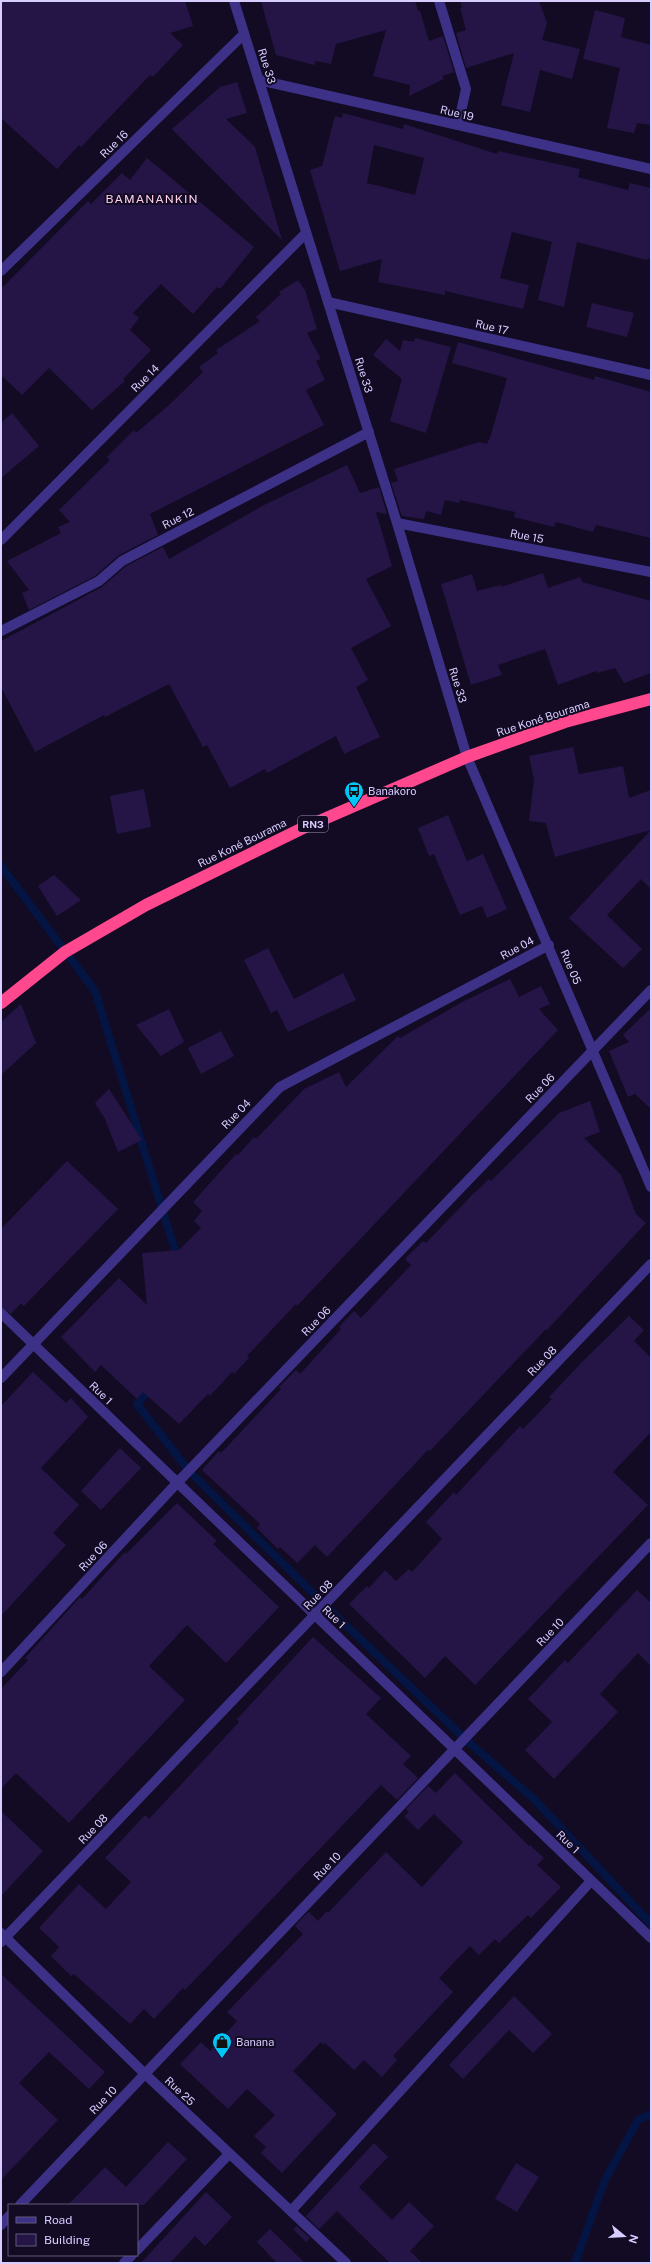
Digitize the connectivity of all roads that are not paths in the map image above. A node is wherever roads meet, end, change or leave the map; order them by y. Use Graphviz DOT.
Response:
graph roads {
  1 [pos="234,1"];
  2 [pos="439,1"];
  3 [pos="244,34"];
  4 [pos="259,80"];
  5 [pos="458,125"];
  6 [pos="651,168"];
  7 [pos="306,233"];
  8 [pos="1,271"];
  9 [pos="328,302"];
  10 [pos="651,375"];
  11 [pos="369,432"];
  12 [pos="398,523"];
  13 [pos="1,540"];
  14 [pos="651,572"];
  15 [pos="1,631"];
  16 [pos="651,700"];
  17 [pos="467,756"];
  18 [pos="549,945"];
  19 [pos="651,990"];
  20 [pos="1,1002"];
  21 [pos="593,1050"];
  22 [pos="651,1187"];
  23 [pos="651,1264"];
  24 [pos="1,1313"];
  25 [pos="33,1344"];
  26 [pos="1,1378"];
  27 [pos="177,1483"];
  28 [pos="651,1543"];
  29 [pos="315,1615"];
  30 [pos="1,1672"];
  31 [pos="454,1750"];
  32 [pos="592,1881"];
  33 [pos="2,1938"];
  34 [pos="651,1938"];
  35 [pos="145,2074"];
  36 [pos="229,2154"];
  37 [pos="21,2204"];
  38 [pos="291,2211"];
  39 [pos="8,2217"];
  40 [pos="1,2225"];
  41 [pos="138,2249"];
  42 [pos="346,2263"];
  1 -- 3 [label="street, Rue 33"];
  2 -- 5 [label="street"];
  3 -- 4 [label="street, Rue 33"];
  3 -- 8 [label="street, Rue 16"];
  4 -- 5 [label="street, Rue 19"];
  4 -- 7 [label="street, Rue 33"];
  5 -- 6 [label="street, Rue 19"];
  7 -- 9 [label="street, Rue 33"];
  7 -- 13 [label="street, Rue 14"];
  9 -- 10 [label="street, Rue 17"];
  9 -- 11 [label="street, Rue 33"];
  11 -- 12 [label="street, Rue 33"];
  11 -- 15 [label="street, Rue 12"];
  12 -- 14 [label="street, Rue 15"];
  12 -- 17 [label="street, Rue 33"];
  16 -- 17 [label="highway, Rue Koné Bourama / RN3"];
  17 -- 18 [label="street, Rue 05"];
  17 -- 20 [label="highway, Rue Koné Bourama / RN3"];
  18 -- 21 [label="street, Rue 05"];
  18 -- 25 [label="street, Rue 04"];
  19 -- 21 [label="street, Rue 06"];
  21 -- 22 [label="street, Rue 05"];
  21 -- 27 [label="street, Rue 06"];
  23 -- 29 [label="street, Rue 08"];
  24 -- 25 [label="street, Rue 1"];
  25 -- 26 [label="street, Rue 04"];
  25 -- 27 [label="street, Rue 1"];
  27 -- 29 [label="street, Rue 1"];
  27 -- 30 [label="street, Rue 06"];
  28 -- 31 [label="street, Rue 10"];
  29 -- 31 [label="street, Rue 1"];
  29 -- 33 [label="street, Rue 08"];
  31 -- 32 [label="street, Rue 1"];
  31 -- 35 [label="street, Rue 10"];
  32 -- 34 [label="street, Rue 1"];
  32 -- 38 [label="street"];
  33 -- 35 [label="street, Rue 25"];
  35 -- 36 [label="street, Rue 25"];
  35 -- 37 [label="street, Rue 10"];
  36 -- 38 [label="street, Rue 25"];
  36 -- 41 [label="street"];
  38 -- 42 [label="street, Rue 25"];
  39 -- 40 [label="street"];
}
